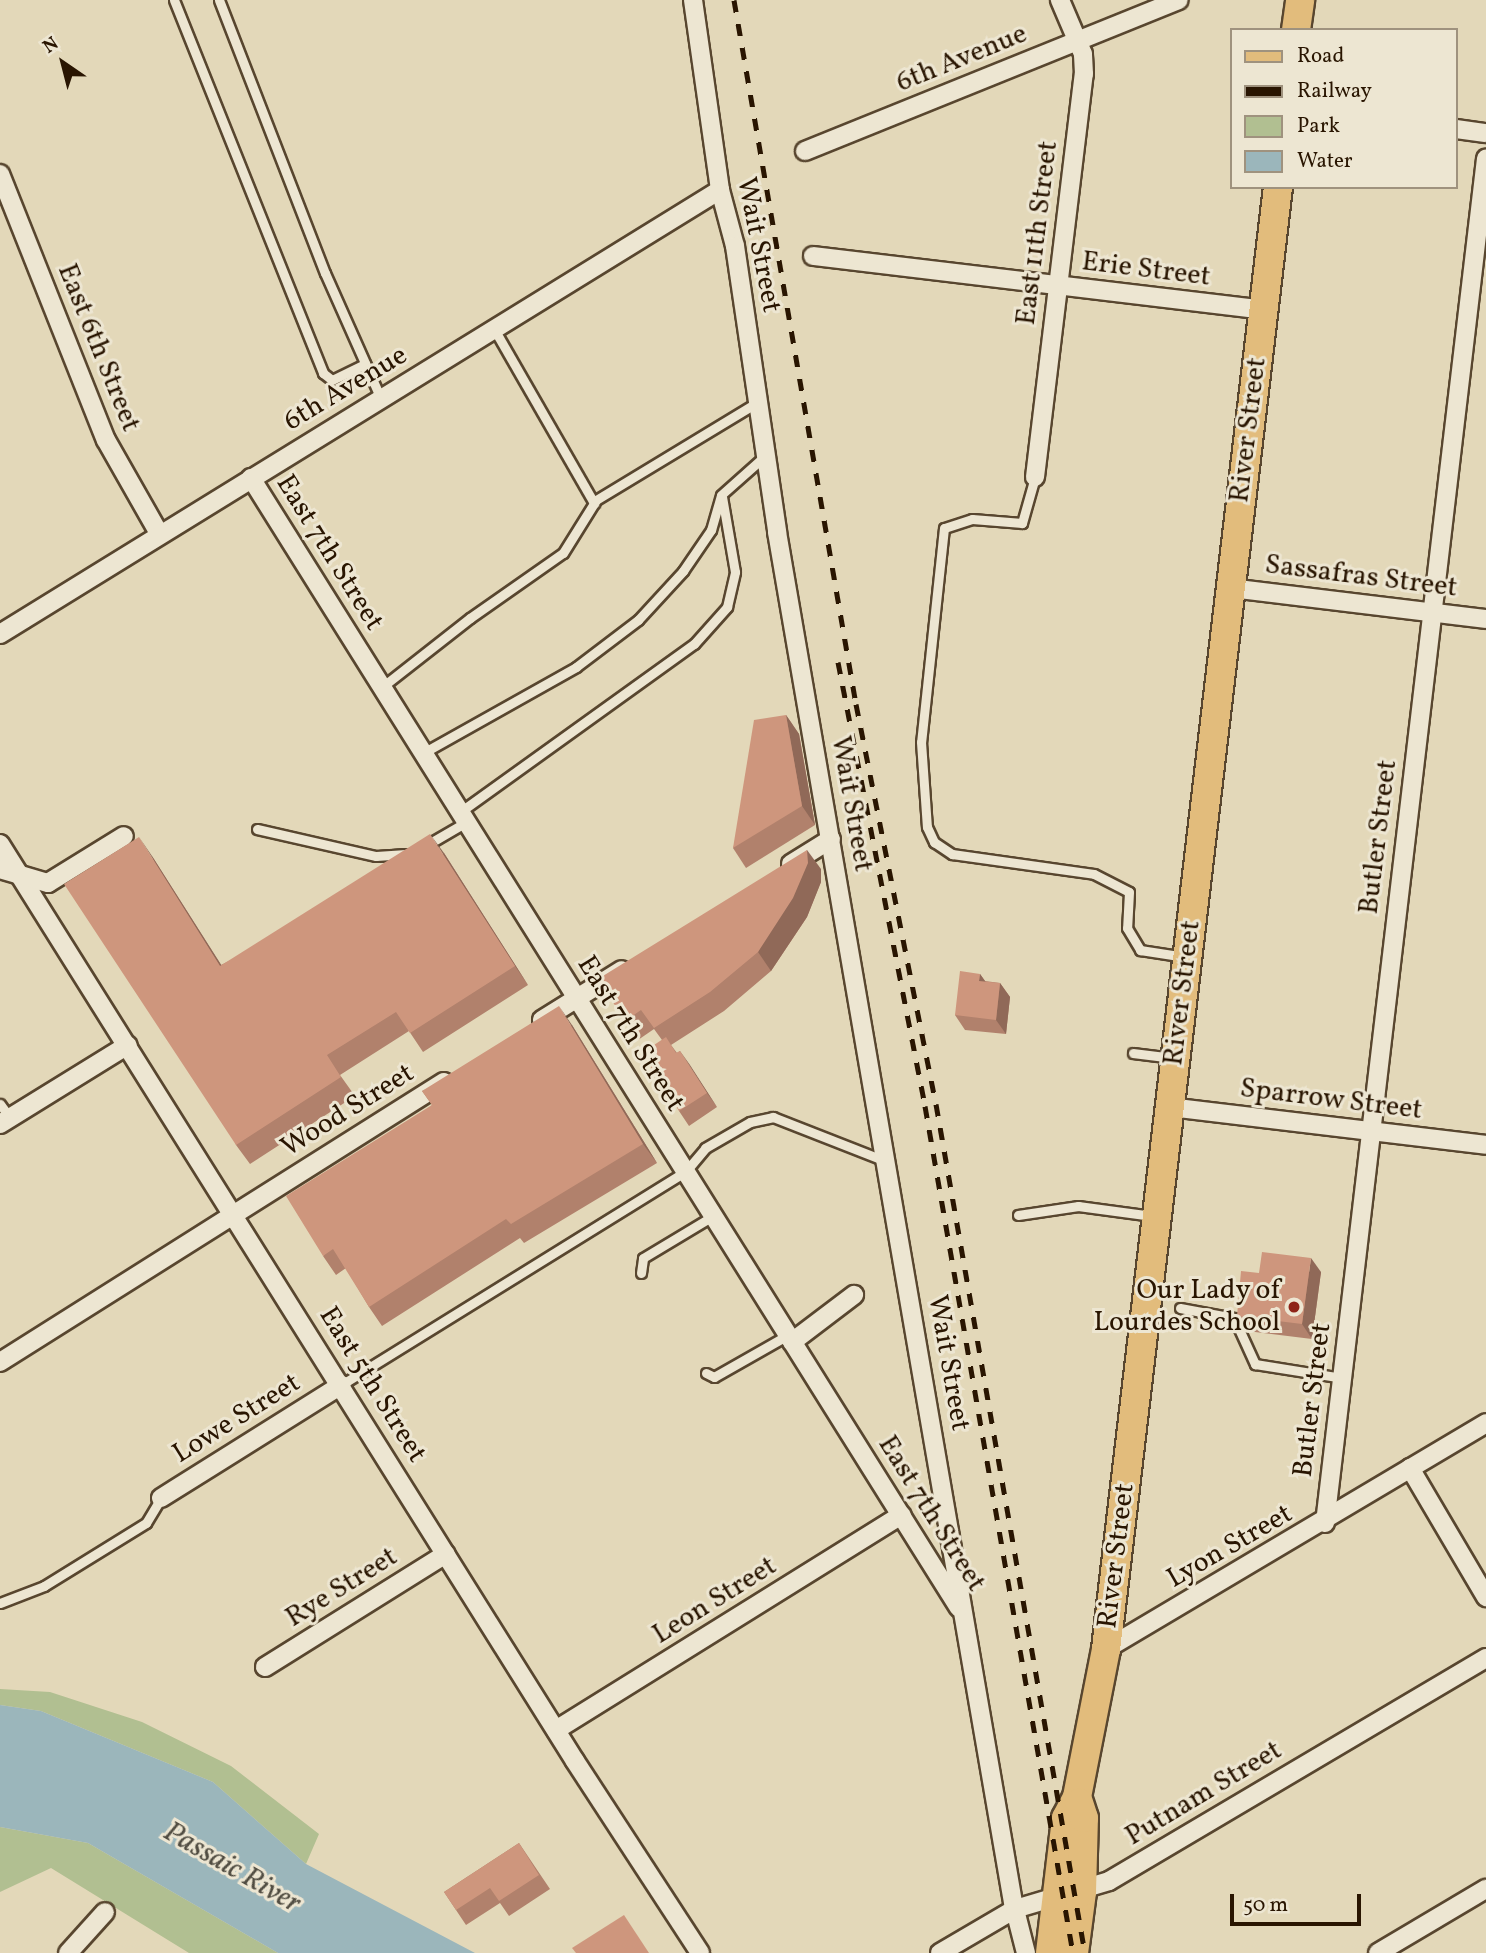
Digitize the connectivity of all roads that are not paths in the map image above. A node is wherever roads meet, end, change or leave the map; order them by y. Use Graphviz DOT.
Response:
graph roads {
  1 [pos="174,0"];
  2 [pos="219,0"];
  3 [pos="692,0"];
  4 [pos="1059,0"];
  5 [pos="1179,0"];
  6 [pos="1300,0"];
  7 [pos="1296,28"];
  8 [pos="1077,40"];
  9 [pos="1458,129"];
  10 [pos="1486,133"];
  11 [pos="805,151"];
  12 [pos="1486,158"];
  13 [pos="0,174"];
  14 [pos="1278,189"];
  15 [pos="720,190"];
  16 [pos="813,257"];
  17 [pos="1058,286"];
  18 [pos="1263,310"];
  19 [pos="494,329"];
  20 [pos="365,364"];
  21 [pos="381,399"];
  22 [pos="758,402"];
  23 [pos="766,455"];
  24 [pos="1035,477"];
  25 [pos="251,478"];
  26 [pos="722,495"];
  27 [pos="594,503"];
  28 [pos="160,535"];
  29 [pos="1230,588"];
  30 [pos="1432,612"];
  31 [pos="1486,619"];
  32 [pos="0,634"];
  33 [pos="382,687"];
  34 [pos="423,753"];
  35 [pos="463,817"];
  36 [pos="257,829"];
  37 [pos="124,836"];
  38 [pos="831,839"];
  39 [pos="0,844"];
  40 [pos="0,869"];
  41 [pos="19,873"];
  42 [pos="773,876"];
  43 [pos="1187,957"];
  44 [pos="634,962"];
  45 [pos="576,998"];
  46 [pos="529,1028"];
  47 [pos="128,1045"];
  48 [pos="1133,1053"];
  49 [pos="1175,1058"];
  50 [pos="458,1073"];
  51 [pos="1169,1107"];
  52 [pos="3,1115"];
  53 [pos="1371,1131"];
  54 [pos="1486,1145"];
  55 [pos="887,1162"];
  56 [pos="686,1171"];
  57 [pos="234,1214"];
  58 [pos="1018,1215"];
  59 [pos="713,1216"];
  60 [pos="1156,1217"];
  61 [pos="641,1273"];
  62 [pos="854,1295"];
  63 [pos="1180,1308"];
  64 [pos="790,1339"];
  65 [pos="0,1362"];
  66 [pos="706,1373"];
  67 [pos="1342,1378"];
  68 [pos="341,1385"];
  69 [pos="1486,1423"];
  70 [pos="1410,1468"];
  71 [pos="161,1498"];
  72 [pos="901,1515"];
  73 [pos="1325,1522"];
  74 [pos="446,1554"];
  75 [pos="1486,1597"];
  76 [pos="0,1603"];
  77 [pos="965,1617"];
  78 [pos="1106,1649"];
  79 [pos="1486,1658"];
  80 [pos="265,1667"];
  81 [pos="556,1730"];
  82 [pos="1486,1889"];
  83 [pos="1069,1894"];
  84 [pos="1014,1909"];
  85 [pos="105,1912"];
  86 [pos="68,1953"];
  87 [pos="701,1953"];
  88 [pos="940,1953"];
  89 [pos="1026,1953"];
  90 [pos="1050,1953"];
  91 [pos="1074,1953"];
  92 [pos="1378,1953"];
  1 -- 20 [label="lane"];
  2 -- 20 [label="lane"];
  3 -- 15 [label="street, Wait Street"];
  4 -- 8 [label="street, East 11th Street"];
  5 -- 8 [label="street, 6th Avenue"];
  6 -- 7 [label="main road"];
  8 -- 11 [label="street, 6th Avenue"];
  8 -- 17 [label="street, East 11th Street"];
  9 -- 10 [label="street"];
  12 -- 30 [label="street, Butler Street"];
  13 -- 28 [label="street, East 6th Street"];
  14 -- 18 [label="main road, River Street"];
  15 -- 19 [label="street, 6th Avenue"];
  15 -- 22 [label="street, Wait Street"];
  16 -- 17 [label="street, Erie Street"];
  17 -- 18 [label="street, Erie Street"];
  17 -- 24 [label="street, East 11th Street"];
  18 -- 29 [label="main road, River Street"];
  19 -- 21 [label="street, 6th Avenue"];
  19 -- 27 [label="lane"];
  20 -- 21 [label="lane"];
  21 -- 25 [label="street, 6th Avenue"];
  22 -- 23 [label="street, Wait Street"];
  22 -- 27 [label="lane"];
  23 -- 26 [label="lane"];
  23 -- 38 [label="street, Wait Street"];
  24 -- 43 [label="lane"];
  25 -- 28 [label="street, 6th Avenue"];
  25 -- 33 [label="street, East 7th Street"];
  26 -- 34 [label="lane"];
  26 -- 35 [label="lane"];
  27 -- 33 [label="lane"];
  28 -- 32 [label="street, 6th Avenue"];
  29 -- 30 [label="street, Sassafras Street"];
  29 -- 43 [label="main road, River Street"];
  30 -- 31 [label="street, Sassafras Street"];
  30 -- 53 [label="street, Butler Street"];
  33 -- 34 [label="street, East 7th Street"];
  34 -- 35 [label="street, East 7th Street"];
  35 -- 36 [label="lane"];
  35 -- 45 [label="street, East 7th Street"];
  37 -- 41 [label="street"];
  38 -- 42 [label="street"];
  38 -- 55 [label="street, Wait Street"];
  39 -- 41 [label="street, East 5th Street"];
  40 -- 41 [label="street"];
  41 -- 47 [label="street, East 5th Street"];
  43 -- 49 [label="main road, River Street"];
  44 -- 45 [label="street"];
  45 -- 46 [label="street"];
  45 -- 56 [label="street, East 7th Street"];
  47 -- 52 [label="street"];
  47 -- 57 [label="street, East 5th Street"];
  48 -- 49 [label="lane"];
  49 -- 51 [label="main road, River Street"];
  50 -- 57 [label="street, Wood Street"];
  51 -- 53 [label="street, Sparrow Street"];
  51 -- 60 [label="main road, River Street"];
  53 -- 54 [label="street, Sparrow Street"];
  53 -- 67 [label="street, Butler Street"];
  55 -- 56 [label="lane"];
  55 -- 77 [label="street, Wait Street"];
  56 -- 59 [label="street, East 7th Street"];
  56 -- 68 [label="lane"];
  57 -- 65 [label="street, Wood Street"];
  57 -- 68 [label="street, East 5th Street"];
  58 -- 60 [label="lane"];
  59 -- 61 [label="lane"];
  59 -- 64 [label="street, East 7th Street"];
  60 -- 78 [label="main road, River Street"];
  62 -- 64 [label="street"];
  63 -- 67 [label="lane"];
  64 -- 66 [label="lane"];
  64 -- 72 [label="street, East 7th Street"];
  67 -- 73 [label="street, Butler Street"];
  68 -- 71 [label="street, Lowe Street"];
  68 -- 74 [label="street, East 5th Street"];
  69 -- 70 [label="street, Lyon Street"];
  70 -- 73 [label="street, Lyon Street"];
  70 -- 75 [label="street"];
  71 -- 76 [label="lane"];
  72 -- 77 [label="street, East 7th Street"];
  72 -- 81 [label="street, Leon Street"];
  73 -- 78 [label="street, Lyon Street"];
  74 -- 80 [label="street, Rye Street"];
  74 -- 81 [label="street, East 5th Street"];
  77 -- 84 [label="street"];
  78 -- 83 [label="main road, River Street"];
  79 -- 83 [label="street, Putnam Street"];
  81 -- 87 [label="street, East 5th Street"];
  82 -- 92 [label="street"];
  83 -- 84 [label="street, Putnam Street"];
  83 -- 90 [label="main road, River Street"];
  83 -- 91 [label="main road, River Street"];
  84 -- 88 [label="street, Putnam Street"];
  84 -- 89 [label="street"];
  85 -- 86 [label="street"];
}
